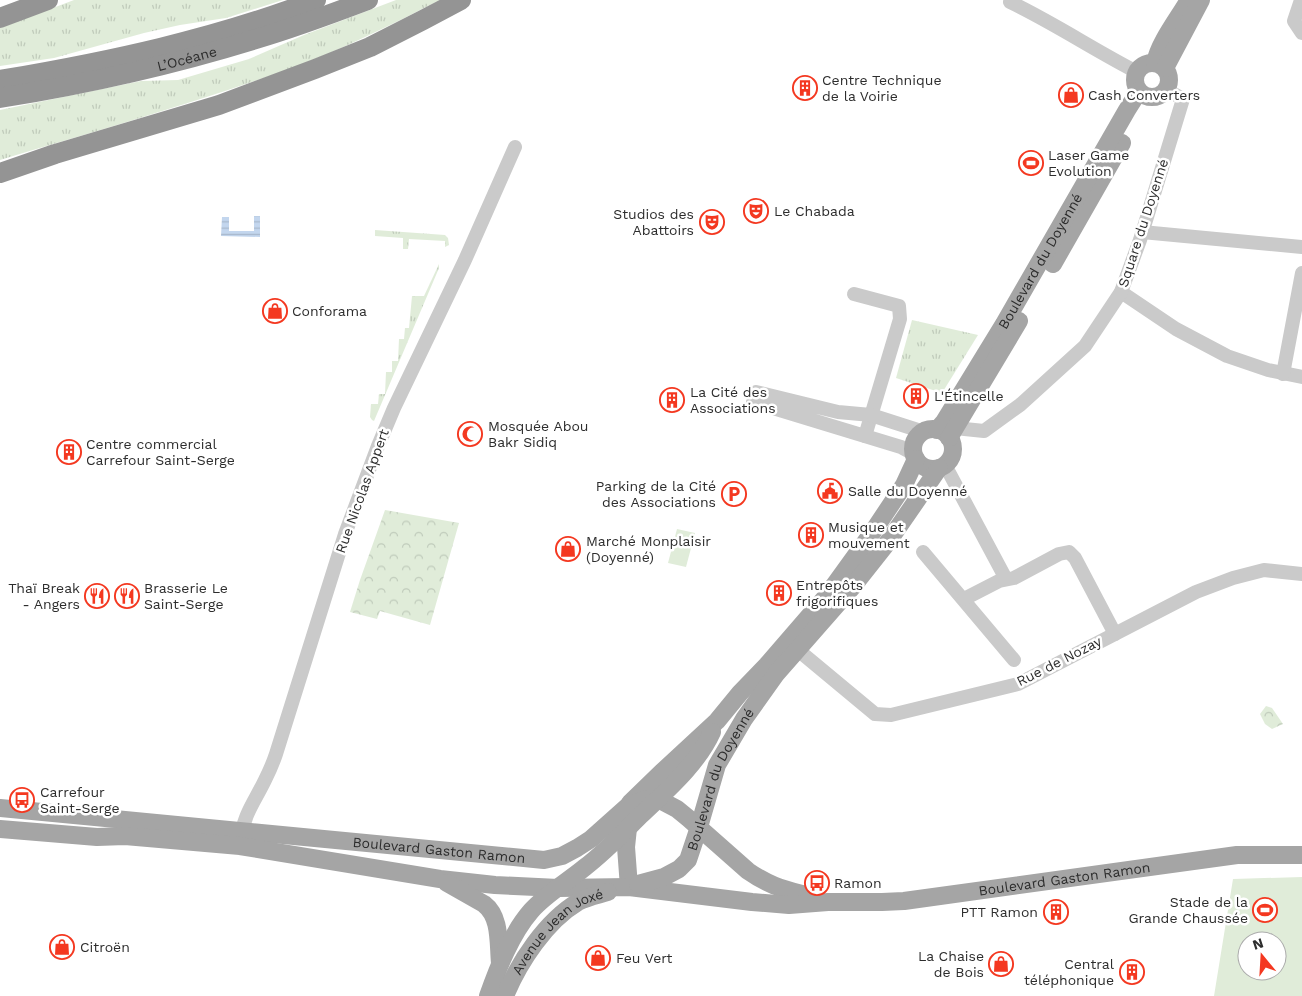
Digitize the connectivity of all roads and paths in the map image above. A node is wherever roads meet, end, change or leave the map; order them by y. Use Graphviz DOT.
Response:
graph roads {
  1 [pos="48,0"];
  2 [pos="316,0"];
  3 [pos="368,0"];
  4 [pos="461,0"];
  5 [pos="1189,0"];
  6 [pos="1202,0"];
  7 [pos="1301,0"];
  8 [pos="1010,2"];
  9 [pos="0,18"];
  10 [pos="1302,33"];
  11 [pos="1160,65"];
  12 [pos="1137,72"];
  13 [pos="0,80"];
  14 [pos="1167,90"];
  15 [pos="1143,94"];
  16 [pos="0,98"];
  17 [pos="515,147"];
  18 [pos="0,173"];
  19 [pos="1142,232"];
  20 [pos="1302,247"];
  21 [pos="1302,273"];
  22 [pos="1121,292"];
  23 [pos="854,294"];
  24 [pos="1283,374"];
  25 [pos="1302,378"];
  26 [pos="814,406"];
  27 [pos="871,415"];
  28 [pos="810,420"];
  29 [pos="941,432"];
  30 [pos="865,436"];
  31 [pos="915,457"];
  32 [pos="942,467"];
  33 [pos="923,552"];
  34 [pos="1302,574"];
  35 [pos="1006,579"];
  36 [pos="825,598"];
  37 [pos="964,599"];
  38 [pos="1115,634"];
  39 [pos="798,650"];
  40 [pos="1014,660"];
  41 [pos="717,720"];
  42 [pos="658,799"];
  43 [pos="628,806"];
  44 [pos="0,808"];
  45 [pos="699,827"];
  46 [pos="628,828"];
  47 [pos="0,829"];
  48 [pos="241,838"];
  49 [pos="1302,855"];
  50 [pos="440,879"];
  51 [pos="563,884"];
  52 [pos="629,886"];
  53 [pos="828,902"];
  54 [pos="500,963"];
  55 [pos="488,996"];
  56 [pos="505,996"];
  1 -- 9 [label="highway"];
  2 -- 13 [label="highway, L’Océane"];
  3 -- 16 [label="highway, L’Océane"];
  4 -- 18 [label="highway"];
  5 -- 11 [label="main road"];
  6 -- 11 [label="main road"];
  7 -- 10 [label="street"];
  8 -- 12 [label="street"];
  11 -- 12 [label="main road"];
  11 -- 14 [label="main road"];
  12 -- 15 [label="main road"];
  14 -- 15 [label="main road"];
  14 -- 19 [label="street, Square du Doyenné"];
  15 -- 29 [label="main road, Boulevard du Doyenné"];
  17 -- 48 [label="street, Rue Nicolas Appert"];
  19 -- 20 [label="street"];
  19 -- 22 [label="street, Square du Doyenné"];
  21 -- 24 [label="street"];
  22 -- 24 [label="street"];
  22 -- 29 [label="street, Square du Doyenné"];
  23 -- 27 [label="street"];
  24 -- 25 [label="street"];
  26 -- 27 [label="street, Square du Doyenné"];
  26 -- 28 [label="street"];
  26 -- 28 [label="street, Square du Doyenné"];
  27 -- 29 [label="street, Square du Doyenné"];
  27 -- 30 [label="street"];
  28 -- 30 [label="street"];
  29 -- 31 [label="main road, Boulevard du Doyenné"];
  29 -- 32 [label="main road, Boulevard du Doyenné"];
  30 -- 31 [label="street"];
  31 -- 32 [label="main road"];
  31 -- 36 [label="main road, Boulevard du Doyenné"];
  32 -- 35 [label="street"];
  32 -- 39 [label="main road, Boulevard du Doyenné"];
  33 -- 37 [label="street"];
  34 -- 38 [label="street, Rue de Nozay"];
  35 -- 37 [label="street"];
  35 -- 38 [label="street"];
  36 -- 39 [label="main road, Boulevard du Doyenné"];
  36 -- 41 [label="main road, Boulevard du Doyenné"];
  37 -- 40 [label="street"];
  38 -- 39 [label="street, Rue de Nozay"];
  39 -- 45 [label="main road, Boulevard du Doyenné"];
  41 -- 42 [label="main road, Boulevard du Doyenné"];
  41 -- 43 [label="main road, Boulevard du Doyenné"];
  42 -- 43 [label="main road, Boulevard Gaston Ramon"];
  42 -- 45 [label="main road, Boulevard Gaston Ramon"];
  42 -- 46 [label="main road, Boulevard du Doyenné"];
  43 -- 48 [label="main road, Boulevard Gaston Ramon"];
  44 -- 48 [label="main road, Boulevard Gaston Ramon"];
  45 -- 52 [label="main road, Boulevard du Doyenné"];
  45 -- 53 [label="main road, Boulevard Gaston Ramon"];
  46 -- 51 [label="main road, Boulevard du Doyenné"];
  46 -- 52 [label="main road"];
  47 -- 48 [label="main road, Boulevard Gaston Ramon"];
  48 -- 50 [label="main road, Boulevard Gaston Ramon"];
  49 -- 53 [label="main road, Boulevard Gaston Ramon"];
  50 -- 51 [label="main road, Boulevard Gaston Ramon"];
  50 -- 54 [label="main road"];
  51 -- 52 [label="main road, Boulevard Gaston Ramon"];
  51 -- 54 [label="main road, Avenue Jean Joxé"];
  52 -- 53 [label="main road, Boulevard Gaston Ramon"];
  52 -- 56 [label="main road, Avenue Jean Joxé"];
  54 -- 55 [label="main road, Avenue Jean Joxé"];
}
